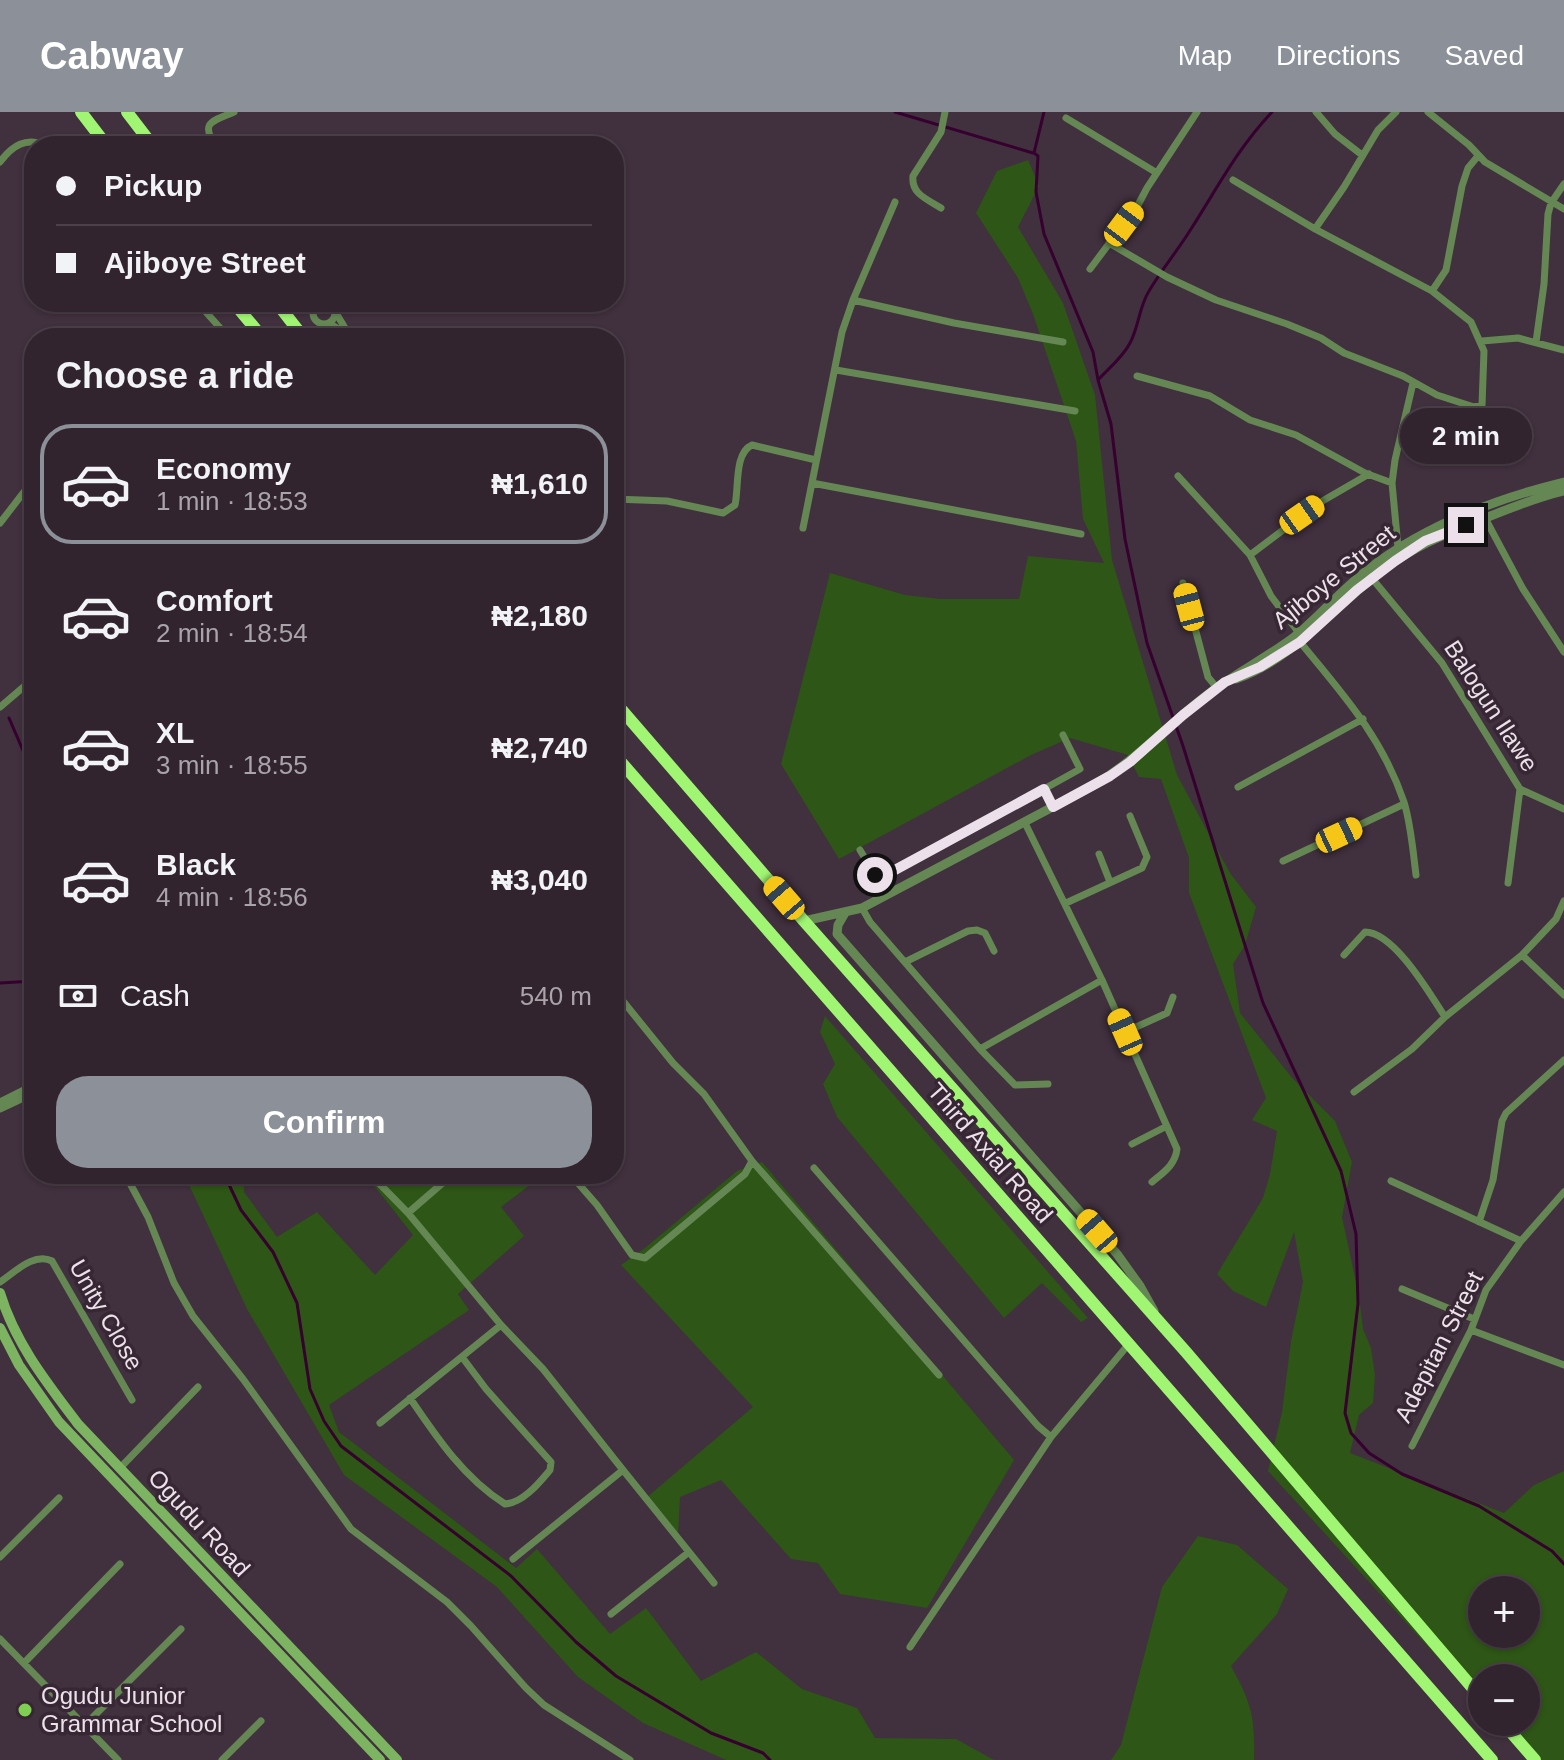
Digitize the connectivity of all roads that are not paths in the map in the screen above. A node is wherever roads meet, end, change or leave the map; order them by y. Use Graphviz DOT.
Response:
graph roads {
  1 [pos="81,112"];
  2 [pos="127,112"];
  3 [pos="234,112"];
  4 [pos="944,112"];
  5 [pos="1197,112"];
  6 [pos="1316,112"];
  7 [pos="1396,112"];
  8 [pos="1428,112"];
  9 [pos="1066,118"];
  10 [pos="99,136"];
  11 [pos="145,136"];
  12 [pos="209,136"];
  13 [pos="24,143"];
  14 [pos="1362,155"];
  15 [pos="1478,156"];
  16 [pos="2,157"];
  17 [pos="1157,173"];
  18 [pos="1233,180"];
  19 [pos="1564,184"];
  20 [pos="895,202"];
  21 [pos="1551,203"];
  22 [pos="941,208"];
  23 [pos="1564,209"];
  24 [pos="1315,229"];
  25 [pos="1109,243"];
  26 [pos="1090,269"];
  27 [pos="1432,291"];
  28 [pos="853,300"];
  29 [pos="206,312"];
  30 [pos="241,312"];
  31 [pos="284,312"];
  32 [pos="314,312"];
  33 [pos="334,312"];
  34 [pos="313,317"];
  35 [pos="326,324"];
  36 [pos="220,328"];
  37 [pos="255,328"];
  38 [pos="296,328"];
  39 [pos="304,328"];
  40 [pos="324,328"];
  41 [pos="333,328"];
  42 [pos="1482,341"];
  43 [pos="1063,342"];
  44 [pos="1536,342"];
  45 [pos="1564,350"];
  46 [pos="836,370"];
  47 [pos="1137,376"];
  48 [pos="1413,383"];
  49 [pos="1075,411"];
  50 [pos="816,460"];
  51 [pos="1369,474"];
  52 [pos="1178,476"];
  53 [pos="1564,482"];
  54 [pos="812,483"];
  55 [pos="1392,483"];
  56 [pos="24,491"];
  57 [pos="1564,491"];
  58 [pos="624,499"];
  59 [pos="2,517"];
  60 [pos="1485,518"];
  61 [pos="803,528"];
  62 [pos="1081,534"];
  63 [pos="1398,547"];
  64 [pos="1250,555"];
  65 [pos="1369,575"];
  66 [pos="1183,583"];
  67 [pos="1299,637"];
  68 [pos="1564,652"];
  69 [pos="24,687"];
  70 [pos="1218,687"];
  71 [pos="0,707"];
  72 [pos="624,713"];
  73 [pos="1363,719"];
  74 [pos="1063,735"];
  75 [pos="624,766"];
  76 [pos="624,767"];
  77 [pos="627,769"];
  78 [pos="1238,787"];
  79 [pos="1044,789"];
  80 [pos="1520,789"];
  81 [pos="1404,804"];
  82 [pos="1053,807"];
  83 [pos="1564,809"];
  84 [pos="1130,816"];
  85 [pos="1025,823"];
  86 [pos="860,850"];
  87 [pos="1099,854"];
  88 [pos="1283,861"];
  89 [pos="1416,875"];
  90 [pos="1110,882"];
  91 [pos="1508,883"];
  92 [pos="1564,901"];
  93 [pos="1066,903"];
  94 [pos="862,908"];
  95 [pos="845,913"];
  96 [pos="804,921"];
  97 [pos="994,951"];
  98 [pos="1344,955"];
  99 [pos="1522,955"];
  100 [pos="905,962"];
  101 [pos="1102,980"];
  102 [pos="1564,995"];
  103 [pos="1173,997"];
  104 [pos="624,1002"];
  105 [pos="1445,1017"];
  106 [pos="1125,1032"];
  107 [pos="980,1049"];
  108 [pos="1564,1060"];
  109 [pos="1048,1084"];
  110 [pos="24,1090"];
  111 [pos="1354,1092"];
  112 [pos="24,1098"];
  113 [pos="0,1102"];
  114 [pos="0,1109"];
  115 [pos="1167,1126"];
  116 [pos="1132,1144"];
  117 [pos="752,1161"];
  118 [pos="814,1168"];
  119 [pos="1391,1181"];
  120 [pos="1152,1182"];
  121 [pos="130,1184"];
  122 [pos="380,1184"];
  123 [pos="441,1184"];
  124 [pos="579,1184"];
  125 [pos="1564,1192"];
  126 [pos="408,1213"];
  127 [pos="1479,1222"];
  128 [pos="1521,1241"];
  129 [pos="0,1282"];
  130 [pos="1402,1289"];
  131 [pos="0,1293"];
  132 [pos="1474,1319"];
  133 [pos="1161,1324"];
  134 [pos="501,1325"];
  135 [pos="0,1328"];
  136 [pos="1471,1330"];
  137 [pos="1128,1345"];
  138 [pos="462,1357"];
  139 [pos="1564,1364"];
  140 [pos="939,1375"];
  141 [pos="198,1387"];
  142 [pos="410,1398"];
  143 [pos="132,1400"];
  144 [pos="380,1423"];
  145 [pos="1051,1437"];
  146 [pos="1412,1446"];
  147 [pos="120,1468"];
  148 [pos="623,1470"];
  149 [pos="59,1498"];
  150 [pos="167,1518"];
  151 [pos="157,1527"];
  152 [pos="689,1552"];
  153 [pos="0,1557"];
  154 [pos="513,1559"];
  155 [pos="120,1564"];
  156 [pos="714,1583"];
  157 [pos="611,1614"];
  158 [pos="181,1629"];
  159 [pos="0,1639"];
  160 [pos="910,1647"];
  161 [pos="24,1663"];
  162 [pos="1468,1683"];
  163 [pos="261,1721"];
  164 [pos="84,1726"];
  165 [pos="1514,1736"];
  166 [pos="118,1760"];
  167 [pos="222,1760"];
  168 [pos="380,1760"];
  169 [pos="397,1760"];
  170 [pos="630,1760"];
  171 [pos="1492,1760"];
  172 [pos="1535,1760"];
  1 -- 10 [label="highway"];
  2 -- 11 [label="highway"];
  3 -- 12 [label="street"];
  4 -- 22 [label="street"];
  5 -- 17 [label="street"];
  6 -- 14 [label="street"];
  7 -- 14 [label="street"];
  8 -- 15 [label="street"];
  9 -- 17 [label="street"];
  13 -- 16 [label="street"];
  14 -- 24 [label="street"];
  15 -- 21 [label="street"];
  15 -- 27 [label="street"];
  17 -- 25 [label="street"];
  18 -- 24 [label="street"];
  19 -- 21 [label="street"];
  20 -- 28 [label="street"];
  21 -- 23 [label="street"];
  21 -- 44 [label="street"];
  24 -- 27 [label="street"];
  25 -- 26 [label="street"];
  25 -- 48 [label="street"];
  27 -- 42 [label="street"];
  28 -- 43 [label="street"];
  28 -- 46 [label="street"];
  29 -- 36 [label="street"];
  30 -- 37 [label="highway"];
  31 -- 38 [label="highway"];
  32 -- 34 [label="street"];
  33 -- 35 [label="street"];
  34 -- 35 [label="street"];
  34 -- 39 [label="street"];
  35 -- 40 [label="street"];
  35 -- 41 [label="street"];
  42 -- 44 [label="street"];
  42 -- 48 [label="street"];
  44 -- 45 [label="street"];
  46 -- 49 [label="street"];
  46 -- 50 [label="street"];
  47 -- 51 [label="street"];
  48 -- 55 [label="street"];
  50 -- 54 [label="street"];
  50 -- 58 [label="street"];
  51 -- 55 [label="street"];
  51 -- 64 [label="street"];
  52 -- 64 [label="street"];
  53 -- 63 [label="street, Ajiboye Street"];
  54 -- 61 [label="street"];
  54 -- 62 [label="street"];
  55 -- 63 [label="street"];
  56 -- 59 [label="street"];
  57 -- 60 [label="street, Ajiboye Street"];
  60 -- 65 [label="street, Ajiboye Street"];
  60 -- 68 [label="street"];
  63 -- 65 [label="street, Ajiboye Street"];
  64 -- 67 [label="street"];
  65 -- 67 [label="street, Ajiboye Street"];
  65 -- 80 [label="street, Balogun Ilawe"];
  66 -- 70 [label="street"];
  67 -- 70 [label="street, Ajiboye Street"];
  67 -- 73 [label="street"];
  69 -- 71 [label="street"];
  70 -- 82 [label="street, Ajiboye Street"];
  72 -- 96 [label="highway, Third Axial Road"];
  73 -- 78 [label="street"];
  73 -- 81 [label="street"];
  74 -- 79 [label="street"];
  75 -- 77 [label="highway, Third Axial Road"];
  76 -- 77 [label="street"];
  77 -- 137 [label="highway, Third Axial Road"];
  79 -- 82 [label="street"];
  79 -- 86 [label="street"];
  80 -- 83 [label="street, Balogun Ilawe"];
  80 -- 91 [label="street"];
  81 -- 88 [label="street"];
  81 -- 89 [label="street"];
  82 -- 85 [label="street, Ajiboye Street"];
  84 -- 90 [label="street"];
  85 -- 93 [label="street"];
  85 -- 94 [label="street, Ajiboye Street"];
  87 -- 90 [label="street"];
  90 -- 93 [label="street"];
  92 -- 99 [label="street"];
  93 -- 101 [label="street"];
  94 -- 95 [label="street, Ajiboye Street"];
  94 -- 100 [label="street"];
  95 -- 96 [label="street, Ajiboye Street"];
  95 -- 133 [label="street"];
  96 -- 133 [label="highway, Third Axial Road"];
  97 -- 100 [label="street"];
  98 -- 105 [label="street"];
  99 -- 102 [label="street"];
  99 -- 105 [label="street"];
  100 -- 107 [label="street"];
  101 -- 106 [label="street"];
  101 -- 107 [label="street"];
  103 -- 106 [label="street"];
  104 -- 117 [label="street"];
  105 -- 111 [label="street"];
  106 -- 115 [label="street"];
  107 -- 109 [label="street"];
  108 -- 127 [label="street"];
  110 -- 113 [label="street"];
  112 -- 114 [label="street"];
  115 -- 116 [label="street"];
  115 -- 120 [label="street"];
  117 -- 124 [label="street"];
  117 -- 140 [label="street"];
  118 -- 145 [label="street"];
  119 -- 127 [label="street"];
  121 -- 170 [label="street"];
  122 -- 126 [label="street"];
  123 -- 126 [label="street"];
  125 -- 128 [label="street, Adepitan Street"];
  126 -- 134 [label="street"];
  127 -- 128 [label="street"];
  128 -- 132 [label="street, Adepitan Street"];
  129 -- 143 [label="street, Unity Close"];
  130 -- 132 [label="street"];
  131 -- 147 [label="main road, Ogudu Road"];
  132 -- 136 [label="street, Adepitan Street"];
  133 -- 162 [label="highway, Third Axial Road"];
  134 -- 138 [label="street"];
  134 -- 148 [label="street"];
  135 -- 151 [label="main road, Ogudu Road"];
  136 -- 139 [label="street"];
  136 -- 146 [label="street, Adepitan Street"];
  137 -- 145 [label="street"];
  137 -- 171 [label="highway, Third Axial Road"];
  138 -- 142 [label="street"];
  138 -- 142 [label="street"];
  141 -- 147 [label="street"];
  142 -- 144 [label="street"];
  145 -- 160 [label="street"];
  147 -- 150 [label="main road, Ogudu Road"];
  148 -- 152 [label="street"];
  148 -- 154 [label="street"];
  149 -- 153 [label="street"];
  150 -- 151 [label="main road"];
  150 -- 169 [label="main road, Ogudu Road"];
  151 -- 168 [label="main road, Ogudu Road"];
  152 -- 156 [label="street"];
  152 -- 157 [label="street"];
  155 -- 161 [label="street"];
  158 -- 164 [label="street"];
  159 -- 161 [label="street"];
  161 -- 164 [label="street"];
  163 -- 167 [label="street"];
  164 -- 166 [label="street"];
  165 -- 172 [label="highway"];
}
